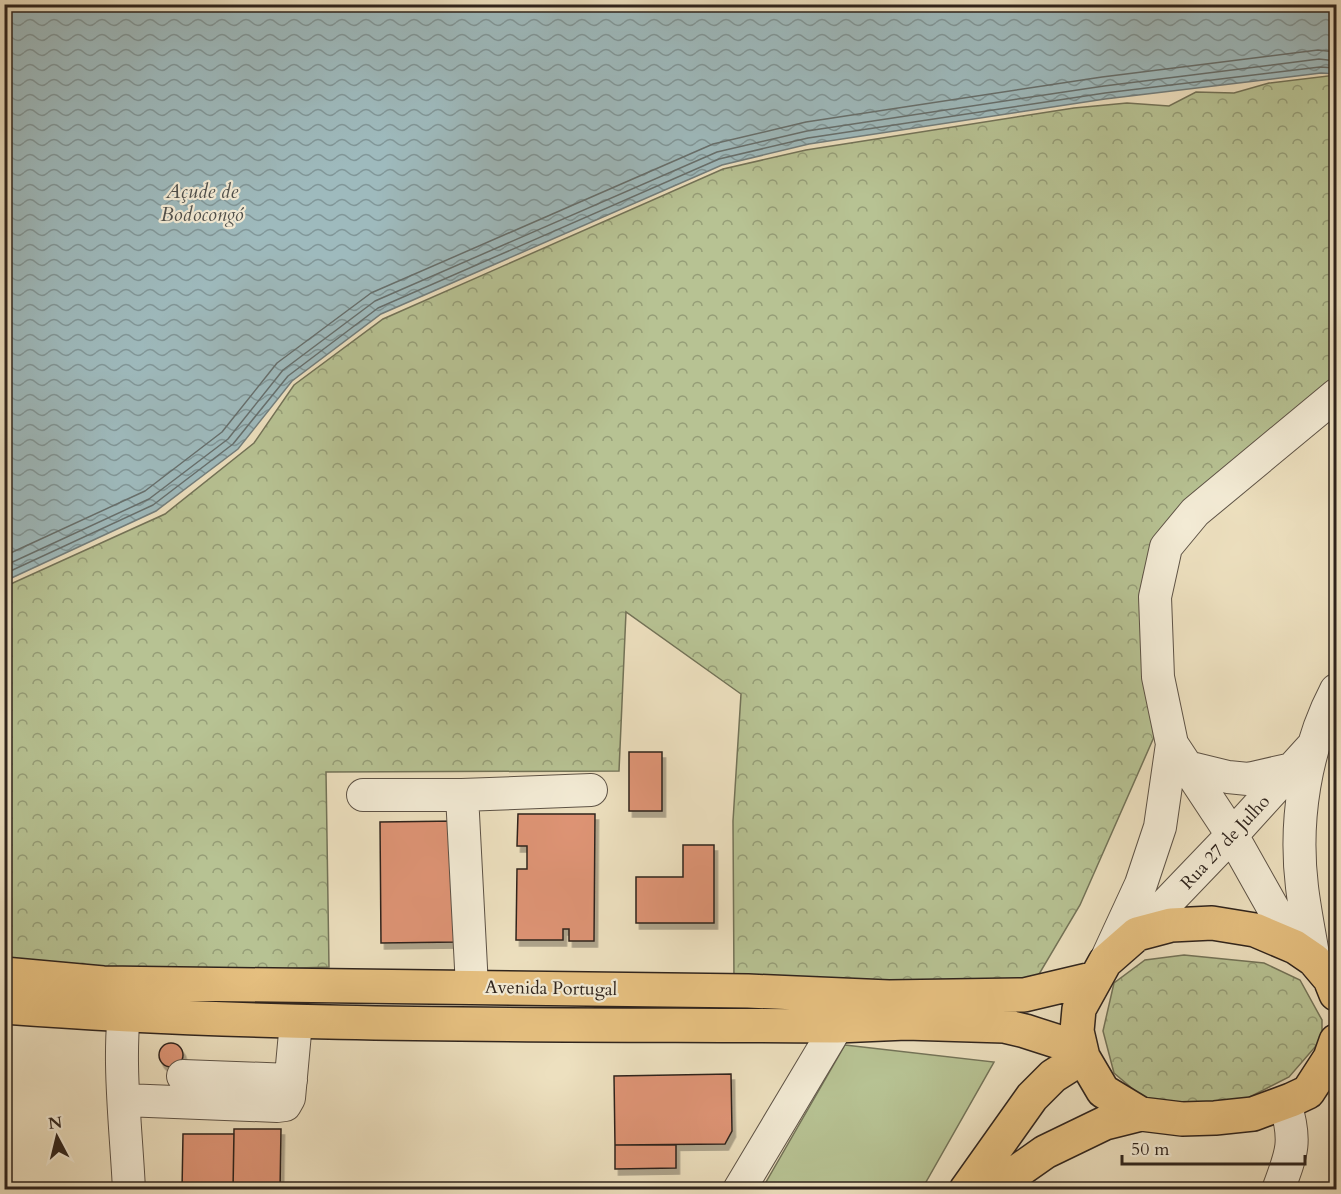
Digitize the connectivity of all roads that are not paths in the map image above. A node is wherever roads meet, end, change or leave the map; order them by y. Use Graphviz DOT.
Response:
graph roads {
  1 [pos="1336,395"];
  2 [pos="1336,690"];
  3 [pos="1180,756"];
  4 [pos="1302,758"];
  5 [pos="591,790"];
  6 [pos="363,795"];
  7 [pos="462,795"];
  8 [pos="1232,835"];
  9 [pos="1137,934"];
  10 [pos="1100,970"];
  11 [pos="1322,973"];
  12 [pos="4,974"];
  13 [pos="128,984"];
  14 [pos="472,987"];
  15 [pos="4,1007"];
  16 [pos="898,1010"];
  17 [pos="996,1011"];
  18 [pos="122,1016"];
  19 [pos="296,1022"];
  20 [pos="837,1026"];
  21 [pos="1336,1041"];
  22 [pos="1082,1053"];
  23 [pos="183,1076"];
  24 [pos="291,1080"];
  25 [pos="1310,1092"];
  26 [pos="124,1100"];
  27 [pos="1141,1114"];
  28 [pos="129,1190"];
  29 [pos="739,1190"];
  30 [pos="966,1190"];
  31 [pos="991,1190"];
  32 [pos="1278,1190"];
  1 -- 3 [label="street"];
  2 -- 4 [label="street, Rua 27 de Julho"];
  3 -- 4 [label="street"];
  3 -- 8 [label="street"];
  3 -- 10 [label="street"];
  4 -- 8 [label="street, Rua 27 de Julho"];
  4 -- 11 [label="street, Rua 27 de Julho"];
  5 -- 7 [label="street"];
  6 -- 7 [label="street"];
  7 -- 14 [label="street"];
  8 -- 9 [label="street, Rua 27 de Julho"];
  8 -- 11 [label="street"];
  9 -- 10 [label="main road"];
  9 -- 11 [label="main road"];
  10 -- 17 [label="main road, Avenida Portugal"];
  10 -- 22 [label="main road"];
  12 -- 13 [label="main road, Avenida Portugal"];
  13 -- 14 [label="main road, Avenida Portugal"];
  13 -- 18 [label="street"];
  14 -- 16 [label="main road, Avenida Portugal"];
  15 -- 18 [label="main road, Avenida Portugal"];
  16 -- 17 [label="main road, Avenida Portugal"];
  16 -- 20 [label="main road, Avenida Portugal"];
  17 -- 22 [label="main road, Avenida Portugal"];
  18 -- 19 [label="main road, Avenida Portugal"];
  18 -- 26 [label="street"];
  19 -- 20 [label="main road, Avenida Portugal"];
  19 -- 24 [label="street"];
  20 -- 29 [label="street"];
  21 -- 25 [label="main road"];
  22 -- 27 [label="main road"];
  22 -- 30 [label="main road"];
  23 -- 24 [label="street"];
  24 -- 26 [label="street"];
  25 -- 27 [label="main road"];
  25 -- 32 [label="street"];
  26 -- 28 [label="street"];
  27 -- 31 [label="main road"];
}
